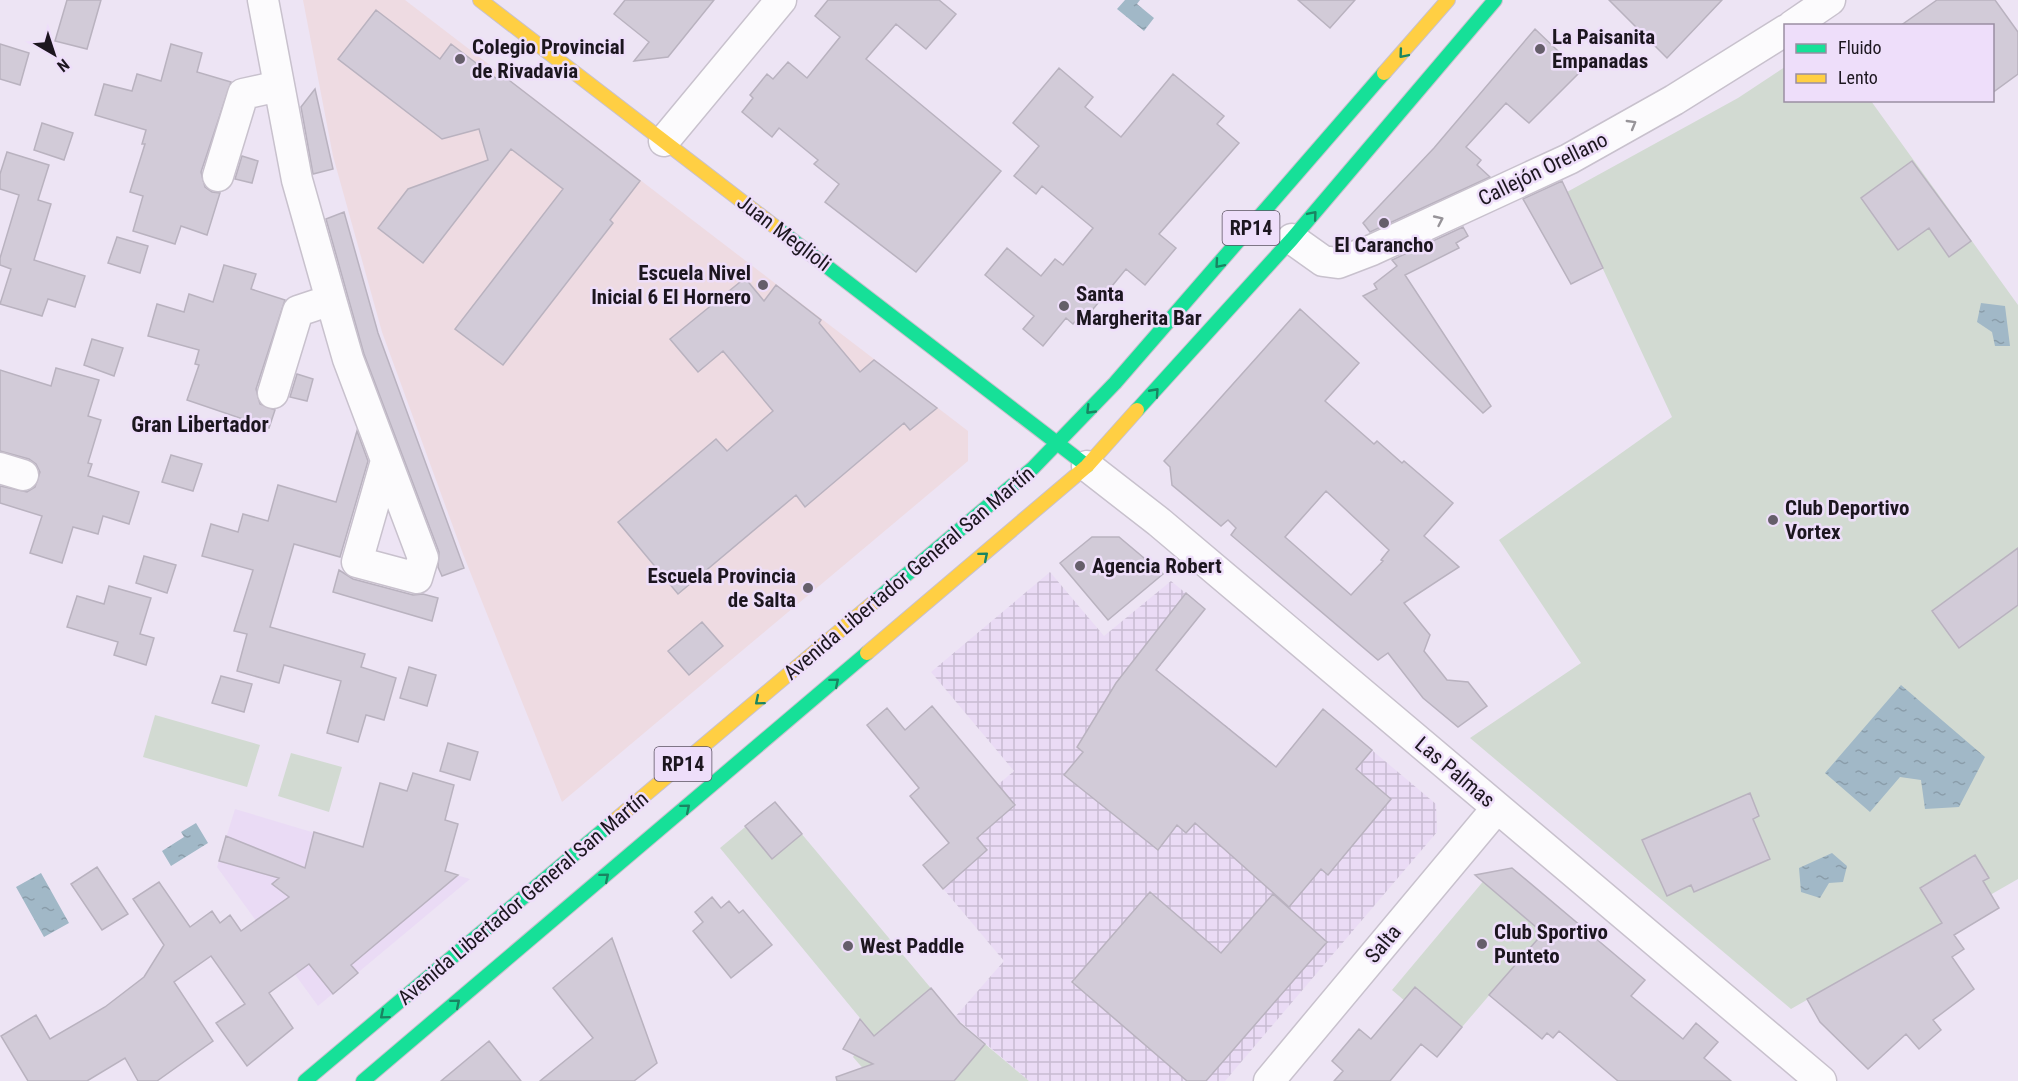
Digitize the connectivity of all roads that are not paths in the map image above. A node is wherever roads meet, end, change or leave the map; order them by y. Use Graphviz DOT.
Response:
graph roads {
  1 [pos="263,0"];
  2 [pos="480,0"];
  3 [pos="781,0"];
  4 [pos="1495,0"];
  5 [pos="1830,0"];
  6 [pos="1439,3"];
  7 [pos="1795,24"];
  8 [pos="1784,31"];
  9 [pos="1468,32"];
  10 [pos="279,86"];
  11 [pos="664,141"];
  12 [pos="218,176"];
  13 [pos="1292,239"];
  14 [pos="331,300"];
  15 [pos="273,393"];
  16 [pos="1058,444"];
  17 [pos="386,460"];
  18 [pos="1088,466"];
  19 [pos="1497,808"];
  20 [pos="305,1081"];
  21 [pos="363,1081"];
  22 [pos="1269,1081"];
  23 [pos="1821,1081"];
  1 -- 10 [label="street"];
  2 -- 11 [label="main road, Juan Meglioli"];
  3 -- 11 [label="street"];
  4 -- 9 [label="main road, Avenida Libertador General San Martín / RP14"];
  5 -- 7 [label="street"];
  6 -- 9 [label="street"];
  6 -- 16 [label="main road, Avenida Libertador General San Martín / RP14, one-way"];
  13 -- 8 [label="street, Callejón Orellano, one-way"];
  13 -- 9 [label="main road, Avenida Libertador General San Martín / RP14, one-way"];
  10 -- 12 [label="street"];
  10 -- 14 [label="street"];
  11 -- 16 [label="main road, Juan Meglioli"];
  18 -- 13 [label="main road, Avenida Libertador General San Martín / RP14, one-way"];
  14 -- 15 [label="street"];
  14 -- 17 [label="street"];
  16 -- 18 [label="main road, Juan Meglioli"];
  16 -- 20 [label="main road, Avenida Libertador General San Martín / RP14, one-way"];
  18 -- 19 [label="street, Las Palmas"];
  21 -- 18 [label="main road, Avenida Libertador General San Martín / RP14, one-way"];
  19 -- 22 [label="street, Salta"];
  19 -- 23 [label="street, Las Palmas"];
}
